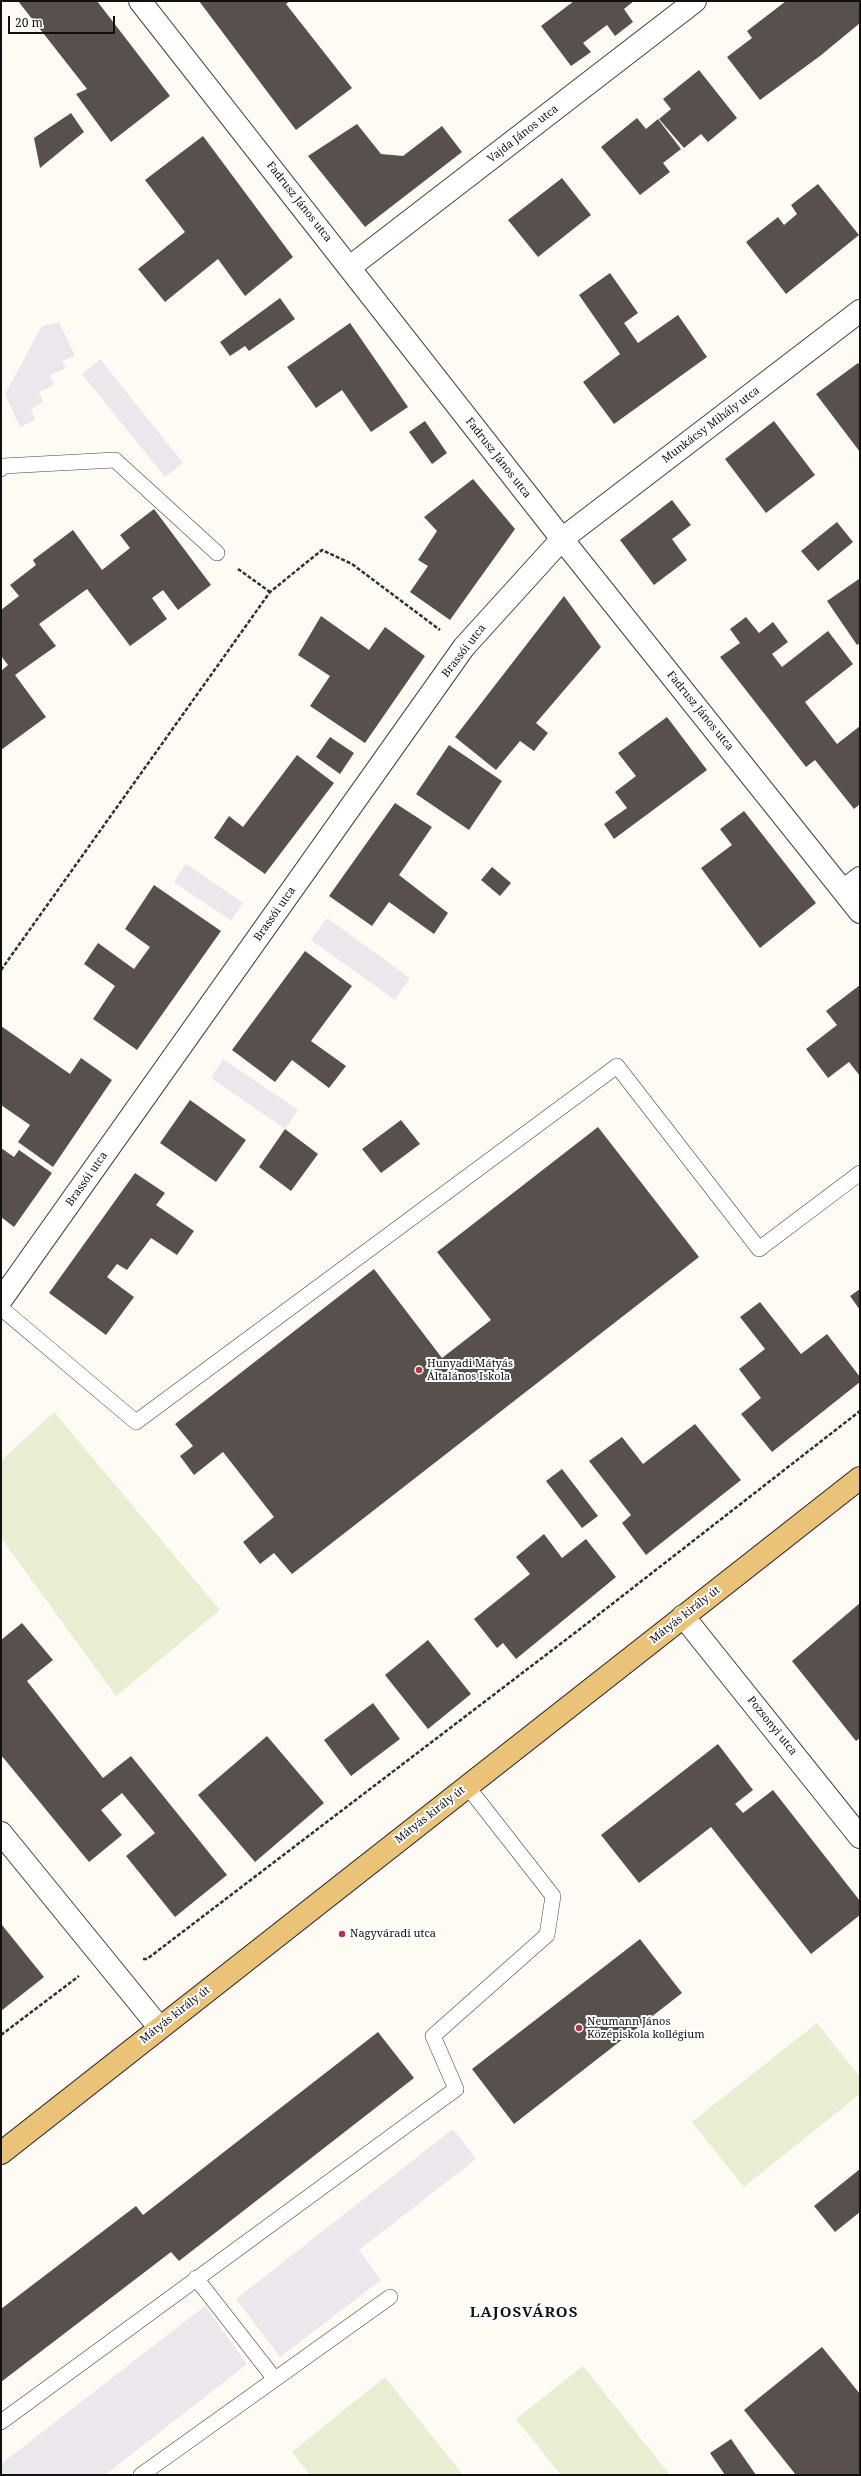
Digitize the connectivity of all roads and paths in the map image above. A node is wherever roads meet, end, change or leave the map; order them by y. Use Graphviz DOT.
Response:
graph roads {
  1 [pos="140,1"];
  2 [pos="695,1"];
  3 [pos="350,267"];
  4 [pos="860,311"];
  5 [pos="1,469"];
  6 [pos="562,539"];
  7 [pos="217,553"];
  8 [pos="270,592"];
  9 [pos="464,647"];
  10 [pos="852,884"];
  11 [pos="860,912"];
  12 [pos="1,970"];
  13 [pos="860,1173"];
  14 [pos="1,1300"];
  15 [pos="1,1308"];
  16 [pos="860,1411"];
  17 [pos="860,1478"];
  18 [pos="683,1616"];
  19 [pos="467,1786"];
  20 [pos="1,1833"];
  21 [pos="860,1837"];
  22 [pos="104,1957"];
  23 [pos="159,2027"];
  24 [pos="1,2035"];
  25 [pos="1,2153"];
  26 [pos="196,2278"];
  27 [pos="390,2297"];
  28 [pos="274,2378"];
  29 [pos="1,2422"];
  30 [pos="141,2475"];
  1 -- 3 [label="street, Fadrusz János utca"];
  2 -- 3 [label="street, Vajda János utca"];
  3 -- 6 [label="street, Fadrusz János utca"];
  4 -- 6 [label="street, Munkácsy Mihály utca"];
  5 -- 7 [label="lane"];
  6 -- 9 [label="street, Brassói utca"];
  6 -- 10 [label="street, Fadrusz János utca"];
  7 -- 8 [label="path"];
  8 -- 9 [label="path"];
  8 -- 12 [label="path"];
  9 -- 14 [label="street, Brassói utca"];
  10 -- 11 [label="street, Fadrusz János utca"];
  13 -- 15 [label="lane"];
  16 -- 22 [label="path"];
  17 -- 18 [label="main road, Mátyás király út"];
  18 -- 19 [label="main road, Mátyás király út"];
  18 -- 21 [label="street, Pozsonyi utca"];
  19 -- 23 [label="main road, Mátyás király út"];
  19 -- 26 [label="lane"];
  20 -- 22 [label="street"];
  22 -- 23 [label="street"];
  22 -- 24 [label="path"];
  23 -- 25 [label="main road, Mátyás király út"];
  26 -- 28 [label="lane"];
  26 -- 29 [label="lane"];
  27 -- 28 [label="lane"];
  28 -- 30 [label="lane"];
}
